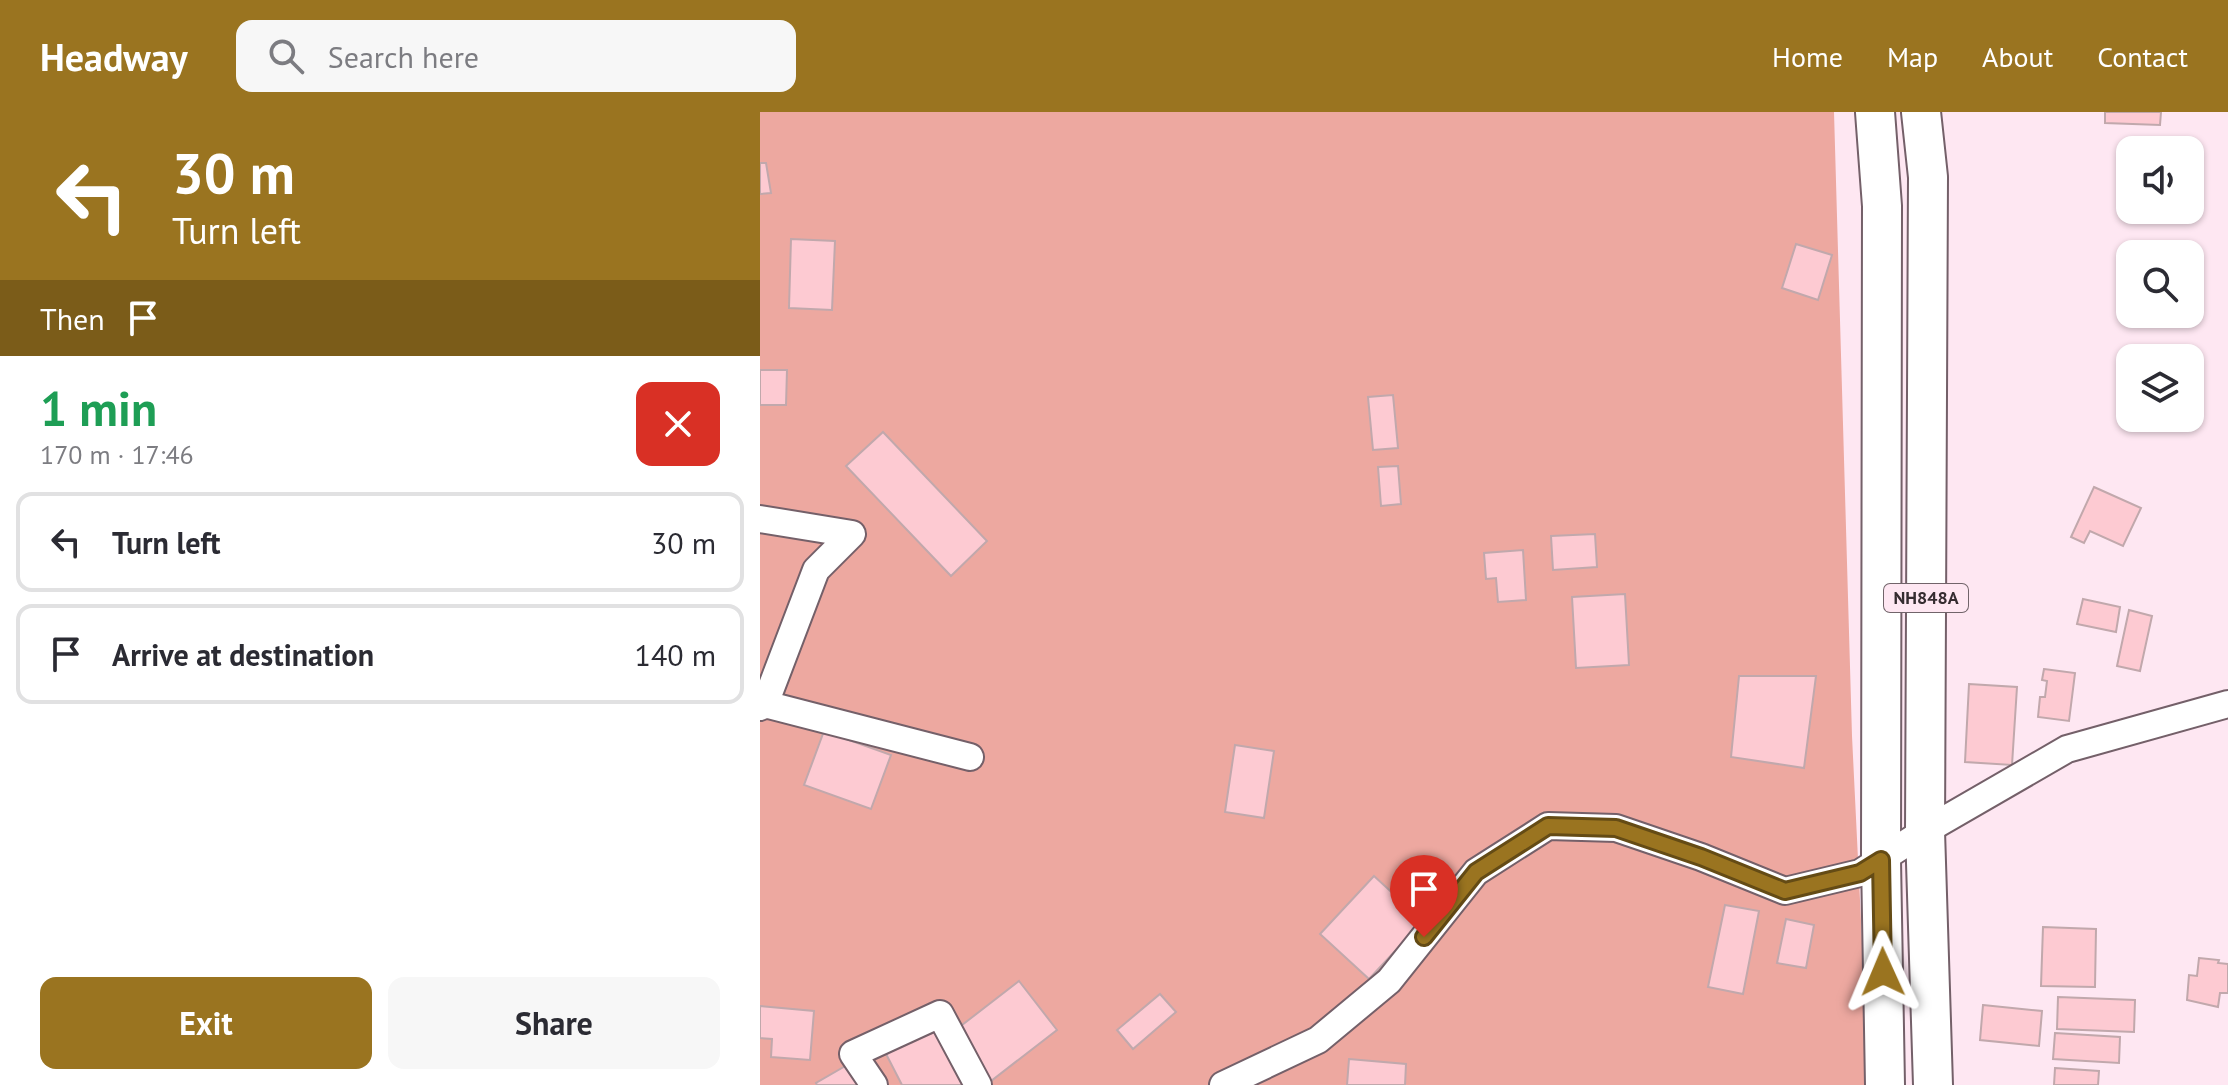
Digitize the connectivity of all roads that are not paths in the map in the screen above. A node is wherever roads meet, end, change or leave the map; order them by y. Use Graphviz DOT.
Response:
graph roads {
  1 [pos="1875,112"];
  2 [pos="1921,112"];
  3 [pos="760,519"];
  4 [pos="2228,704"];
  5 [pos="763,705"];
  6 [pos="970,757"];
  7 [pos="1925,831"];
  8 [pos="1881,860"];
  9 [pos="874,1085"];
  10 [pos="978,1085"];
  11 [pos="1223,1085"];
  12 [pos="1885,1085"];
  13 [pos="1933,1085"];
  1 -- 8 [label="highway, NH848A"];
  2 -- 7 [label="highway, NH848A"];
  3 -- 5 [label="street"];
  4 -- 7 [label="street"];
  5 -- 6 [label="street"];
  7 -- 8 [label="street"];
  7 -- 13 [label="highway, NH848A"];
  8 -- 11 [label="street"];
  8 -- 12 [label="highway, NH848A"];
  9 -- 10 [label="street"];
}
